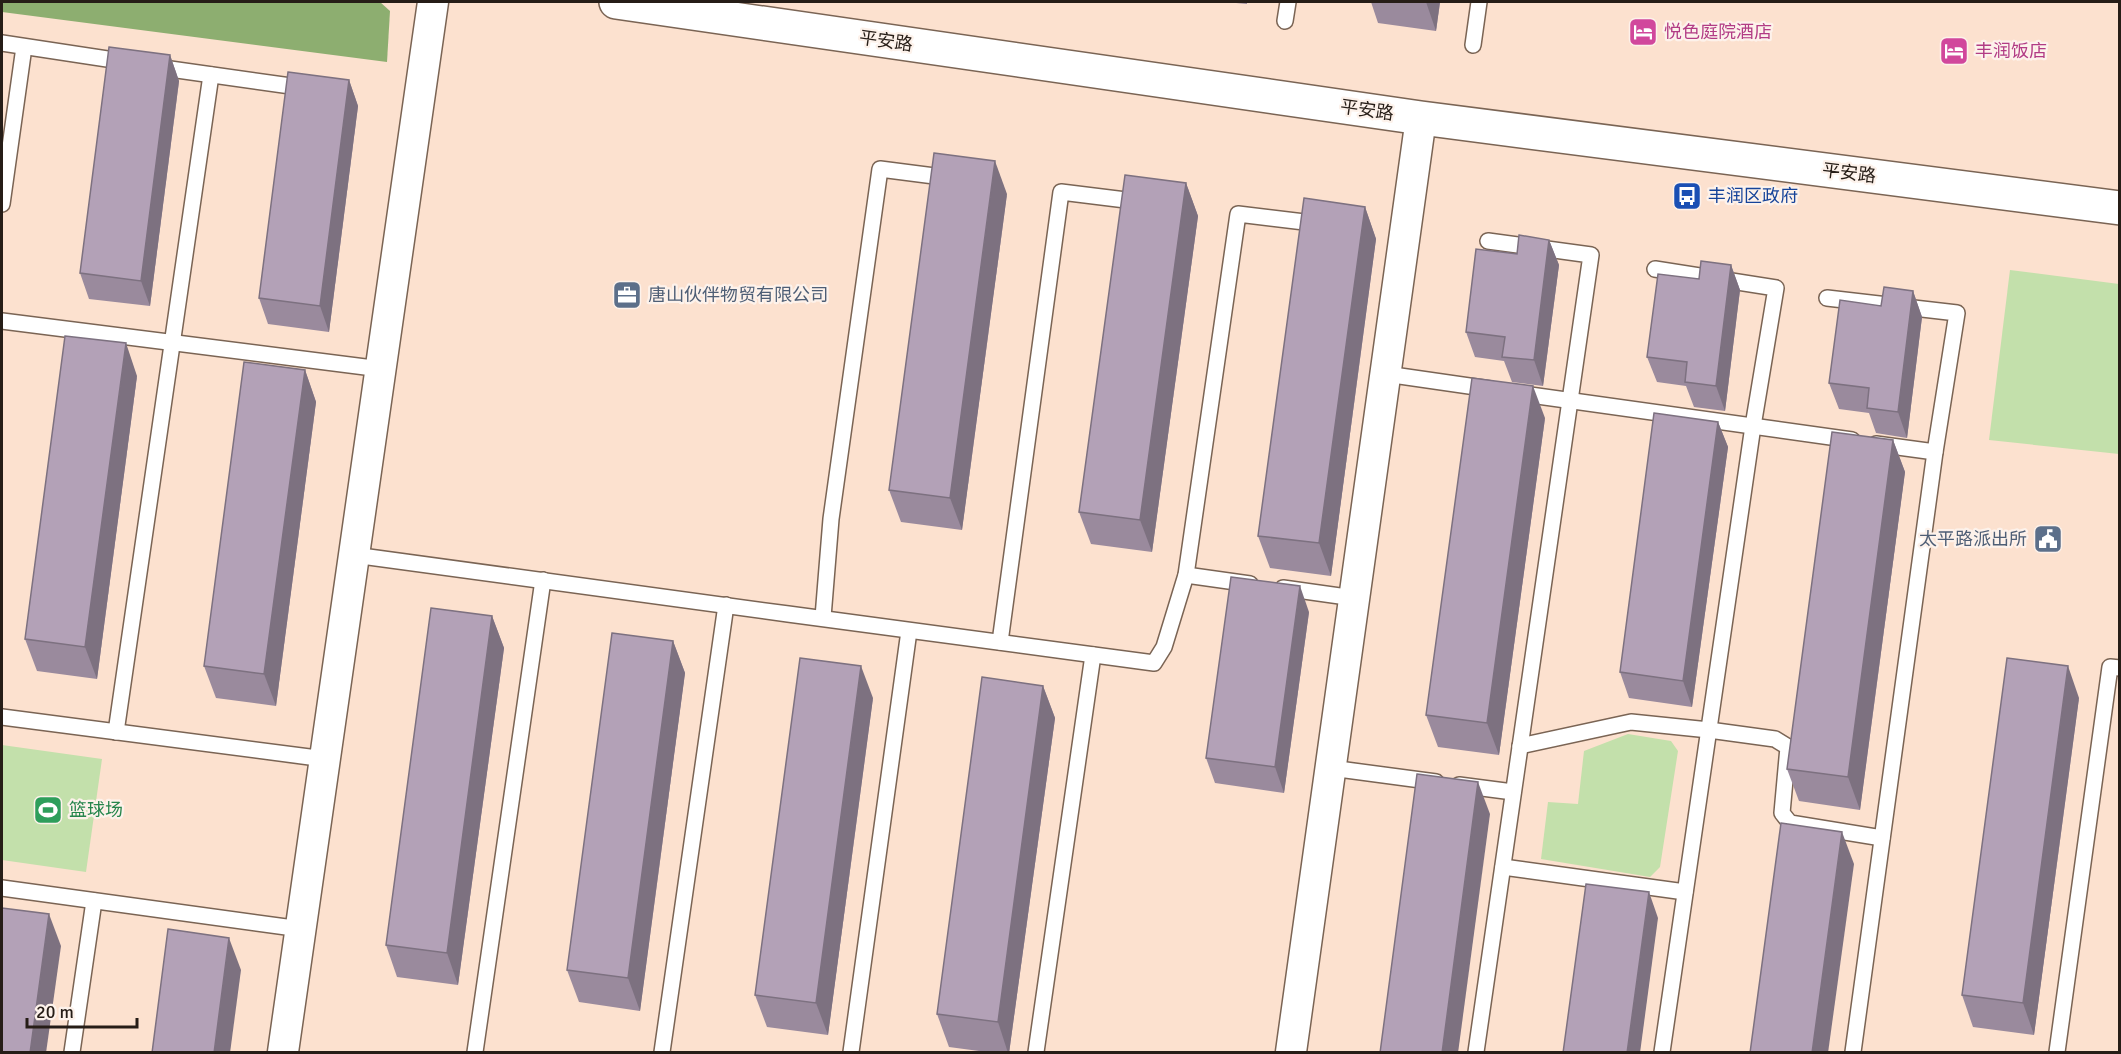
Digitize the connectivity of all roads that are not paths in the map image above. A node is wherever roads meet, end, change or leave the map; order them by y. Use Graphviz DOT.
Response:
graph roads {
  1 [pos="433,2"];
  2 [pos="616,2"];
  3 [pos="1288,2"];
  4 [pos="1479,2"];
  5 [pos="1285,21"];
  6 [pos="2,44"];
  7 [pos="1473,45"];
  8 [pos="24,47"];
  9 [pos="210,75"];
  10 [pos="324,91"];
  11 [pos="1421,118"];
  12 [pos="962,179"];
  13 [pos="2,204"];
  14 [pos="1162,204"];
  15 [pos="2120,208"];
  16 [pos="1331,225"];
  17 [pos="1488,241"];
  18 [pos="1655,269"];
  19 [pos="1827,298"];
  20 [pos="2,321"];
  21 [pos="172,343"];
  22 [pos="381,369"];
  23 [pos="1386,374"];
  24 [pos="1568,400"];
  25 [pos="1753,426"];
  26 [pos="1935,452"];
  27 [pos="354,555"];
  28 [pos="1186,575"];
  29 [pos="543,580"];
  30 [pos="1354,597"];
  31 [pos="726,605"];
  32 [pos="823,617"];
  33 [pos="909,631"];
  34 [pos="1000,642"];
  35 [pos="1093,655"];
  36 [pos="2120,668"];
  37 [pos="2,717"];
  38 [pos="1709,730"];
  39 [pos="116,732"];
  40 [pos="1520,746"];
  41 [pos="325,759"];
  42 [pos="1331,768"];
  43 [pos="1513,792"];
  44 [pos="1882,838"];
  45 [pos="1503,867"];
  46 [pos="2,888"];
  47 [pos="1685,892"];
  48 [pos="94,901"];
  49 [pos="301,929"];
  50 [pos="292,1051"];
  51 [pos="72,1053"];
  52 [pos="475,1053"];
  53 [pos="662,1053"];
  54 [pos="851,1053"];
  55 [pos="1036,1053"];
  56 [pos="1292,1053"];
  57 [pos="1476,1053"];
  58 [pos="1662,1053"];
  59 [pos="1853,1053"];
  60 [pos="2057,1053"];
  1 -- 22 [label="street"];
  2 -- 11 [label="street, 平安路"];
  3 -- 5 [label="lane"];
  4 -- 7 [label="lane"];
  6 -- 8 [label="lane"];
  8 -- 9 [label="lane"];
  8 -- 13 [label="lane"];
  9 -- 10 [label="lane"];
  9 -- 21 [label="lane"];
  11 -- 15 [label="street, 平安路"];
  11 -- 23 [label="street"];
  12 -- 32 [label="lane"];
  14 -- 34 [label="lane"];
  16 -- 28 [label="lane"];
  17 -- 24 [label="lane"];
  18 -- 25 [label="lane"];
  19 -- 26 [label="lane"];
  20 -- 21 [label="lane"];
  21 -- 22 [label="lane"];
  21 -- 39 [label="lane"];
  22 -- 27 [label="street"];
  23 -- 24 [label="lane"];
  23 -- 30 [label="street"];
  24 -- 25 [label="lane"];
  24 -- 40 [label="lane"];
  25 -- 26 [label="lane"];
  25 -- 38 [label="lane"];
  26 -- 44 [label="lane"];
  27 -- 29 [label="lane"];
  27 -- 41 [label="street"];
  28 -- 30 [label="lane"];
  28 -- 35 [label="lane"];
  29 -- 31 [label="lane"];
  29 -- 52 [label="lane"];
  30 -- 42 [label="street"];
  31 -- 32 [label="lane"];
  31 -- 53 [label="lane"];
  32 -- 33 [label="lane"];
  33 -- 34 [label="lane"];
  33 -- 54 [label="lane"];
  34 -- 35 [label="lane"];
  35 -- 55 [label="lane"];
  36 -- 60 [label="lane"];
  37 -- 39 [label="lane"];
  38 -- 40 [label="lane"];
  38 -- 44 [label="lane"];
  38 -- 47 [label="lane"];
  39 -- 41 [label="lane"];
  40 -- 43 [label="lane"];
  41 -- 49 [label="street"];
  42 -- 43 [label="lane"];
  42 -- 56 [label="street"];
  43 -- 45 [label="lane"];
  44 -- 59 [label="lane"];
  45 -- 47 [label="lane"];
  45 -- 57 [label="lane"];
  46 -- 48 [label="lane"];
  47 -- 58 [label="lane"];
  48 -- 49 [label="lane"];
  48 -- 51 [label="lane"];
  49 -- 50 [label="street"];
}
